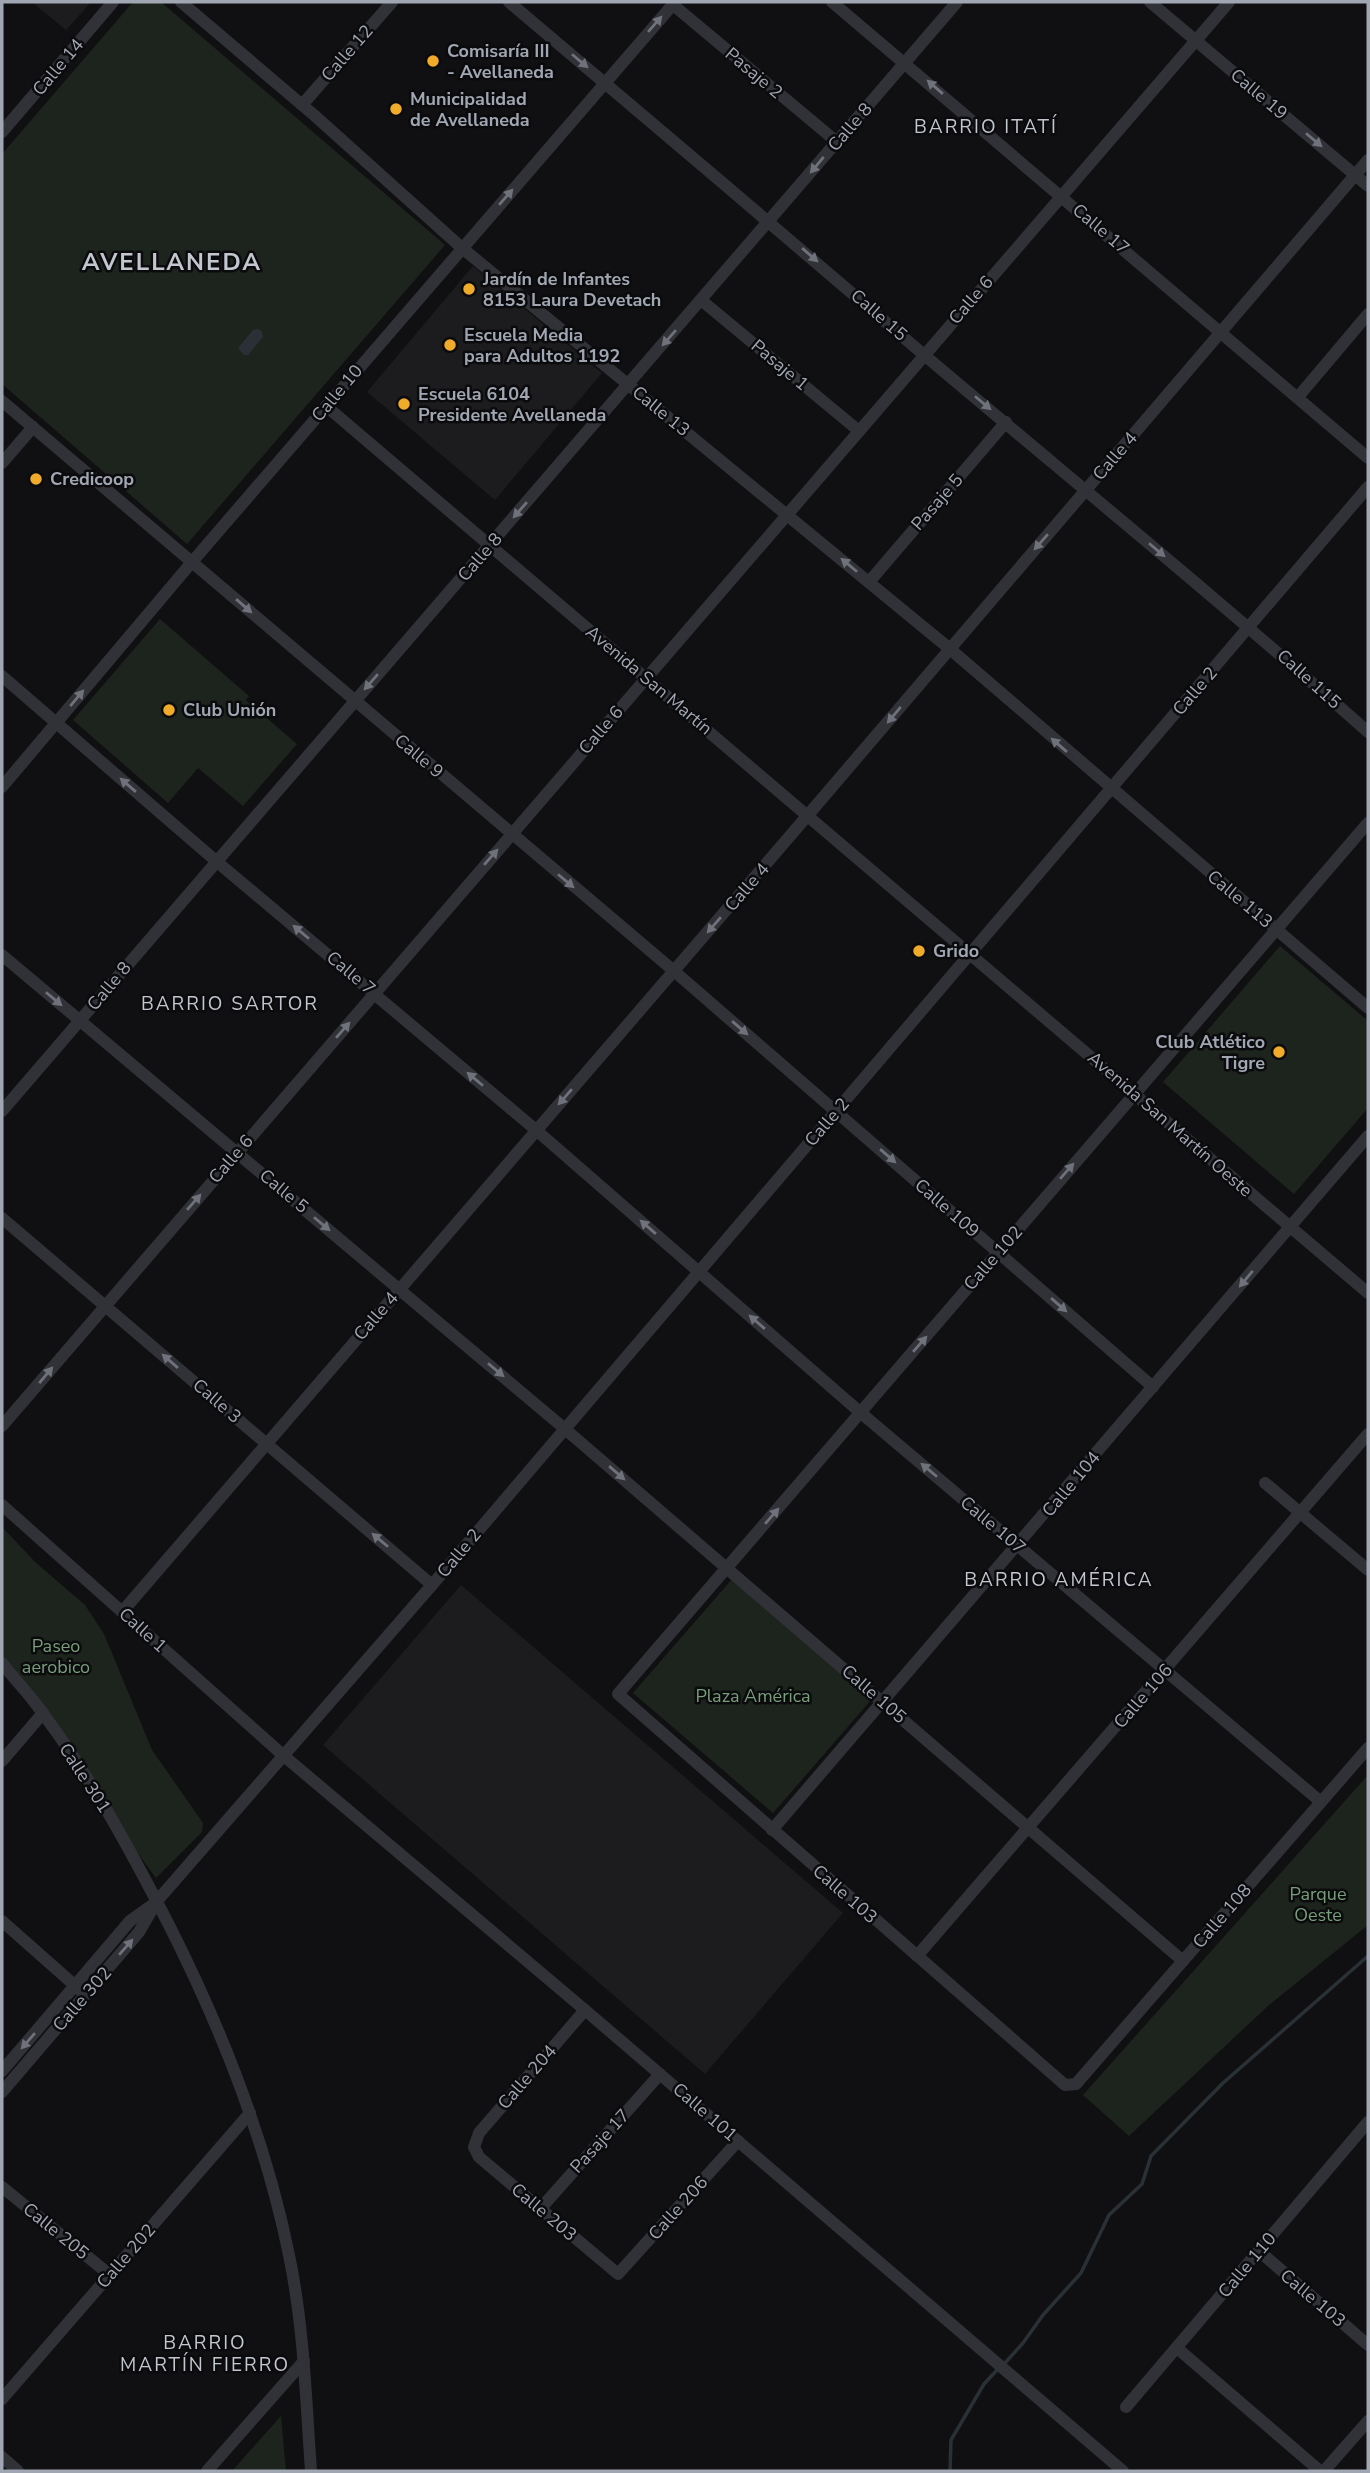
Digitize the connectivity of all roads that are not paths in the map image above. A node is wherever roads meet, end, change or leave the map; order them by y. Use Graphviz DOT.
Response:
graph roads {
  1 [pos="113,2"];
  2 [pos="181,2"];
  3 [pos="392,2"];
  4 [pos="509,2"];
  5 [pos="832,2"];
  6 [pos="957,2"];
  7 [pos="1150,2"];
  8 [pos="1229,2"];
  9 [pos="673,3"];
  10 [pos="1196,40"];
  11 [pos="906,62"];
  12 [pos="605,83"];
  13 [pos="302,105"];
  14 [pos="3,129"];
  15 [pos="837,142"];
  16 [pos="1368,160"];
  17 [pos="1355,175"];
  18 [pos="1368,186"];
  19 [pos="1061,196"];
  20 [pos="770,221"];
  21 [pos="462,248"];
  22 [pos="701,300"];
  23 [pos="1368,314"];
  24 [pos="1222,332"];
  25 [pos="924,355"];
  26 [pos="628,385"];
  27 [pos="1298,397"];
  28 [pos="2,401"];
  29 [pos="326,406"];
  30 [pos="1006,422"];
  31 [pos="33,427"];
  32 [pos="859,431"];
  33 [pos="1368,458"];
  34 [pos="2,463"];
  35 [pos="1368,488"];
  36 [pos="1086,490"];
  37 [pos="787,514"];
  38 [pos="490,545"];
  39 [pos="192,562"];
  40 [pos="869,582"];
  41 [pos="1250,627"];
  42 [pos="950,649"];
  43 [pos="2,676"];
  44 [pos="646,678"];
  45 [pos="354,701"];
  46 [pos="57,723"];
  47 [pos="1368,732"];
  48 [pos="2,787"];
  49 [pos="1111,789"];
  50 [pos="808,816"];
  51 [pos="1368,823"];
  52 [pos="511,834"];
  53 [pos="216,861"];
  54 [pos="1276,929"];
  55 [pos="971,954"];
  56 [pos="2,955"];
  57 [pos="674,971"];
  58 [pos="374,993"];
  59 [pos="1368,1009"];
  60 [pos="80,1021"];
  61 [pos="1134,1093"];
  62 [pos="2,1111"];
  63 [pos="836,1111"];
  64 [pos="536,1130"];
  65 [pos="1368,1136"];
  66 [pos="237,1152"];
  67 [pos="2,1218"];
  68 [pos="1290,1227"];
  69 [pos="998,1252"];
  70 [pos="699,1272"];
  71 [pos="399,1289"];
  72 [pos="1368,1293"];
  73 [pos="105,1305"];
  74 [pos="1153,1387"];
  75 [pos="861,1413"];
  76 [pos="2,1426"];
  77 [pos="565,1429"];
  78 [pos="1368,1434"];
  79 [pos="266,1444"];
  80 [pos="1265,1483"];
  81 [pos="2,1505"];
  82 [pos="1302,1513"];
  83 [pos="1018,1546"];
  84 [pos="727,1568"];
  85 [pos="1368,1570"];
  86 [pos="432,1584"];
  87 [pos="122,1612"];
  88 [pos="2,1663"];
  89 [pos="1166,1670"];
  90 [pos="618,1695"];
  91 [pos="883,1702"];
  92 [pos="43,1713"];
  93 [pos="1368,1748"];
  94 [pos="284,1756"];
  95 [pos="2,1761"];
  96 [pos="1321,1802"];
  97 [pos="1028,1829"];
  98 [pos="772,1830"];
  99 [pos="157,1902"];
  100 [pos="2,1921"];
  101 [pos="916,1956"];
  102 [pos="1183,1961"];
  103 [pos="80,1990"];
  104 [pos="585,2010"];
  105 [pos="2,2071"];
  106 [pos="660,2074"];
  107 [pos="1076,2084"];
  108 [pos="2,2092"];
  109 [pos="250,2113"];
  110 [pos="1368,2122"];
  111 [pos="738,2141"];
  112 [pos="474,2147"];
  113 [pos="2,2187"];
  114 [pos="541,2208"];
  115 [pos="1259,2251"];
  116 [pos="618,2274"];
  117 [pos="110,2275"];
  118 [pos="1368,2345"];
  119 [pos="1177,2348"];
  120 [pos="304,2361"];
  121 [pos="2,2399"];
  122 [pos="1126,2407"];
  123 [pos="1368,2421"];
  124 [pos="2,2457"];
  125 [pos="18,2471"];
  126 [pos="207,2471"];
  127 [pos="311,2471"];
  128 [pos="1123,2471"];
  129 [pos="1322,2471"];
  1 -- 14 [label="street, Calle 14"];
  2 -- 13 [label="street, Calle 13"];
  3 -- 13 [label="street, Calle 12"];
  4 -- 12 [label="street, Calle 15, one-way"];
  5 -- 11 [label="street, Calle 17"];
  6 -- 11 [label="street, Calle 8"];
  7 -- 10 [label="street, Calle 19"];
  8 -- 10 [label="street, Calle 6"];
  12 -- 9 [label="street, Calle 10, one-way"];
  9 -- 15 [label="street, Pasaje 2"];
  10 -- 17 [label="street, Calle 19, one-way"];
  10 -- 19 [label="street, Calle 6"];
  11 -- 15 [label="street, Calle 8"];
  19 -- 11 [label="street, Calle 17, one-way"];
  12 -- 20 [label="street, Calle 15"];
  21 -- 12 [label="street, Calle 10, one-way"];
  13 -- 21 [label="street, Calle 13"];
  15 -- 20 [label="street, Calle 8, one-way"];
  16 -- 17 [label="street, Calle 4"];
  17 -- 18 [label="street, Calle 19"];
  17 -- 24 [label="street, Calle 4"];
  19 -- 24 [label="street, Calle 17"];
  19 -- 25 [label="street, Calle 6"];
  20 -- 22 [label="street, Calle 8"];
  20 -- 25 [label="street, Calle 15, one-way"];
  21 -- 26 [label="street, Calle 13"];
  21 -- 29 [label="street, Calle 10"];
  22 -- 26 [label="street, Calle 8, one-way"];
  22 -- 32 [label="street, Pasaje 1"];
  23 -- 27 [label="street"];
  24 -- 27 [label="street, Calle 17"];
  24 -- 36 [label="street, Calle 4"];
  25 -- 30 [label="street, Calle 15, one-way"];
  25 -- 32 [label="street, Calle 6"];
  26 -- 37 [label="street, Calle 13"];
  26 -- 38 [label="street, Calle 8, one-way"];
  27 -- 33 [label="street, Calle 17"];
  28 -- 31 [label="street, Calle 9"];
  29 -- 38 [label="street, Avenida San Martín"];
  29 -- 39 [label="street, Calle 10"];
  30 -- 36 [label="street, Calle 15"];
  30 -- 40 [label="street, Pasaje 5"];
  31 -- 34 [label="street"];
  31 -- 39 [label="street, Calle 9"];
  32 -- 37 [label="street, Calle 6"];
  35 -- 41 [label="street, Calle 2"];
  36 -- 41 [label="street, Calle 15, one-way"];
  36 -- 42 [label="street, Calle 4, one-way"];
  40 -- 37 [label="street, Calle 13, one-way"];
  37 -- 44 [label="street, Calle 6"];
  38 -- 44 [label="street, Avenida San Martín"];
  38 -- 45 [label="street, Calle 8, one-way"];
  39 -- 45 [label="street, Calle 9, one-way"];
  46 -- 39 [label="street, Calle 10, one-way"];
  40 -- 42 [label="street, Calle 13"];
  41 -- 47 [label="street, Calle 115"];
  41 -- 49 [label="street, Calle 2"];
  49 -- 42 [label="street, Calle 13, one-way"];
  42 -- 50 [label="street, Calle 4, one-way"];
  43 -- 46 [label="street, Calle 7"];
  44 -- 50 [label="street, Avenida San Martín"];
  44 -- 52 [label="street, Calle 6"];
  45 -- 52 [label="street, Calle 9"];
  45 -- 53 [label="street, Calle 8"];
  46 -- 48 [label="street, Calle 10"];
  53 -- 46 [label="street, Calle 7, one-way"];
  49 -- 54 [label="street, Calle 113"];
  49 -- 55 [label="street, Calle 2"];
  50 -- 55 [label="street, Avenida San Martín"];
  50 -- 57 [label="street, Calle 4, one-way"];
  51 -- 54 [label="street, Calle 102"];
  52 -- 57 [label="street, Calle 9, one-way"];
  58 -- 52 [label="street, Calle 6, one-way"];
  58 -- 53 [label="street, Calle 7, one-way"];
  53 -- 60 [label="street, Calle 8"];
  54 -- 59 [label="street, Calle 113"];
  54 -- 61 [label="street, Calle 102"];
  55 -- 61 [label="street, Avenida San Martín Oeste"];
  55 -- 63 [label="street, Calle 2"];
  56 -- 60 [label="street, Calle 5, one-way"];
  57 -- 63 [label="street, Calle 9, one-way"];
  57 -- 64 [label="street, Calle 4, one-way"];
  64 -- 58 [label="street, Calle 7, one-way"];
  66 -- 58 [label="street, Calle 6, one-way"];
  60 -- 62 [label="street, Calle 8"];
  60 -- 66 [label="street, Calle 5"];
  61 -- 68 [label="street, Avenida San Martín Oeste"];
  69 -- 61 [label="street, Calle 102, one-way"];
  63 -- 69 [label="street, Calle 109, one-way"];
  63 -- 70 [label="street, Calle 2"];
  70 -- 64 [label="street, Calle 7, one-way"];
  64 -- 71 [label="street, Calle 4"];
  65 -- 68 [label="street, Calle 104"];
  66 -- 71 [label="street, Calle 5, one-way"];
  73 -- 66 [label="street, Calle 6, one-way"];
  67 -- 73 [label="street, Calle 3"];
  68 -- 72 [label="street, Avenida San Martín Oeste"];
  68 -- 74 [label="street, Calle 104, one-way"];
  69 -- 74 [label="street, Calle 109, one-way"];
  75 -- 69 [label="street, Calle 102, one-way"];
  75 -- 70 [label="street, Calle 107, one-way"];
  70 -- 77 [label="street, Calle 2"];
  71 -- 77 [label="street, Calle 5, one-way"];
  71 -- 79 [label="street, Calle 4"];
  76 -- 73 [label="street, Calle 6, one-way"];
  79 -- 73 [label="street, Calle 3, one-way"];
  74 -- 83 [label="street, Calle 104"];
  83 -- 75 [label="street, Calle 107, one-way"];
  84 -- 75 [label="street, Calle 102, one-way"];
  77 -- 84 [label="street, Calle 105, one-way"];
  77 -- 86 [label="street, Calle 2"];
  78 -- 82 [label="street, Calle 106"];
  86 -- 79 [label="street, Calle 3, one-way"];
  79 -- 87 [label="street, Calle 4"];
  80 -- 82 [label="street"];
  81 -- 87 [label="street, Calle 1"];
  82 -- 85 [label="street"];
  82 -- 89 [label="street, Calle 106"];
  83 -- 89 [label="street, Calle 107"];
  83 -- 91 [label="street, Calle 104"];
  84 -- 90 [label="street, Calle 102"];
  84 -- 91 [label="street, Calle 105"];
  86 -- 94 [label="street, Calle 2"];
  87 -- 94 [label="street, Calle 1"];
  88 -- 92 [label="street, Calle 301"];
  89 -- 96 [label="street, Calle 107"];
  89 -- 97 [label="street, Calle 106"];
  90 -- 98 [label="street, Calle 103"];
  91 -- 97 [label="street, Calle 105"];
  91 -- 98 [label="street, Calle 104"];
  92 -- 95 [label="street"];
  92 -- 99 [label="street, Calle 301"];
  93 -- 96 [label="street, Calle 108"];
  94 -- 99 [label="street, Calle 302"];
  94 -- 104 [label="street, Calle 101"];
  96 -- 102 [label="street, Calle 108"];
  97 -- 101 [label="street, Calle 106"];
  97 -- 102 [label="street, Calle 105"];
  98 -- 101 [label="street, Calle 103"];
  99 -- 103 [label="street, Calle 302"];
  99 -- 109 [label="street, Calle 301"];
  100 -- 103 [label="street"];
  101 -- 107 [label="street, Calle 103"];
  102 -- 107 [label="street, Calle 108"];
  103 -- 105 [label="street, Calle 302, one-way"];
  103 -- 108 [label="street, Calle 302"];
  104 -- 106 [label="street, Calle 101"];
  104 -- 112 [label="street, Calle 204"];
  106 -- 111 [label="street, Calle 101"];
  106 -- 114 [label="street, Pasaje 17"];
  109 -- 117 [label="street, Calle 202"];
  109 -- 120 [label="street, Calle 301"];
  110 -- 115 [label="street, Calle 110"];
  111 -- 116 [label="street, Calle 206"];
  111 -- 128 [label="street, Calle 101"];
  112 -- 114 [label="street, Calle 203"];
  113 -- 117 [label="street, Calle 205"];
  114 -- 116 [label="street, Calle 203"];
  115 -- 118 [label="street, Calle 103"];
  115 -- 119 [label="street, Calle 110"];
  117 -- 121 [label="street, Calle 202"];
  119 -- 122 [label="street, Calle 110"];
  119 -- 129 [label="street"];
  120 -- 126 [label="street"];
  120 -- 127 [label="street, Calle 301"];
  123 -- 129 [label="street"];
  124 -- 125 [label="street"];
}
